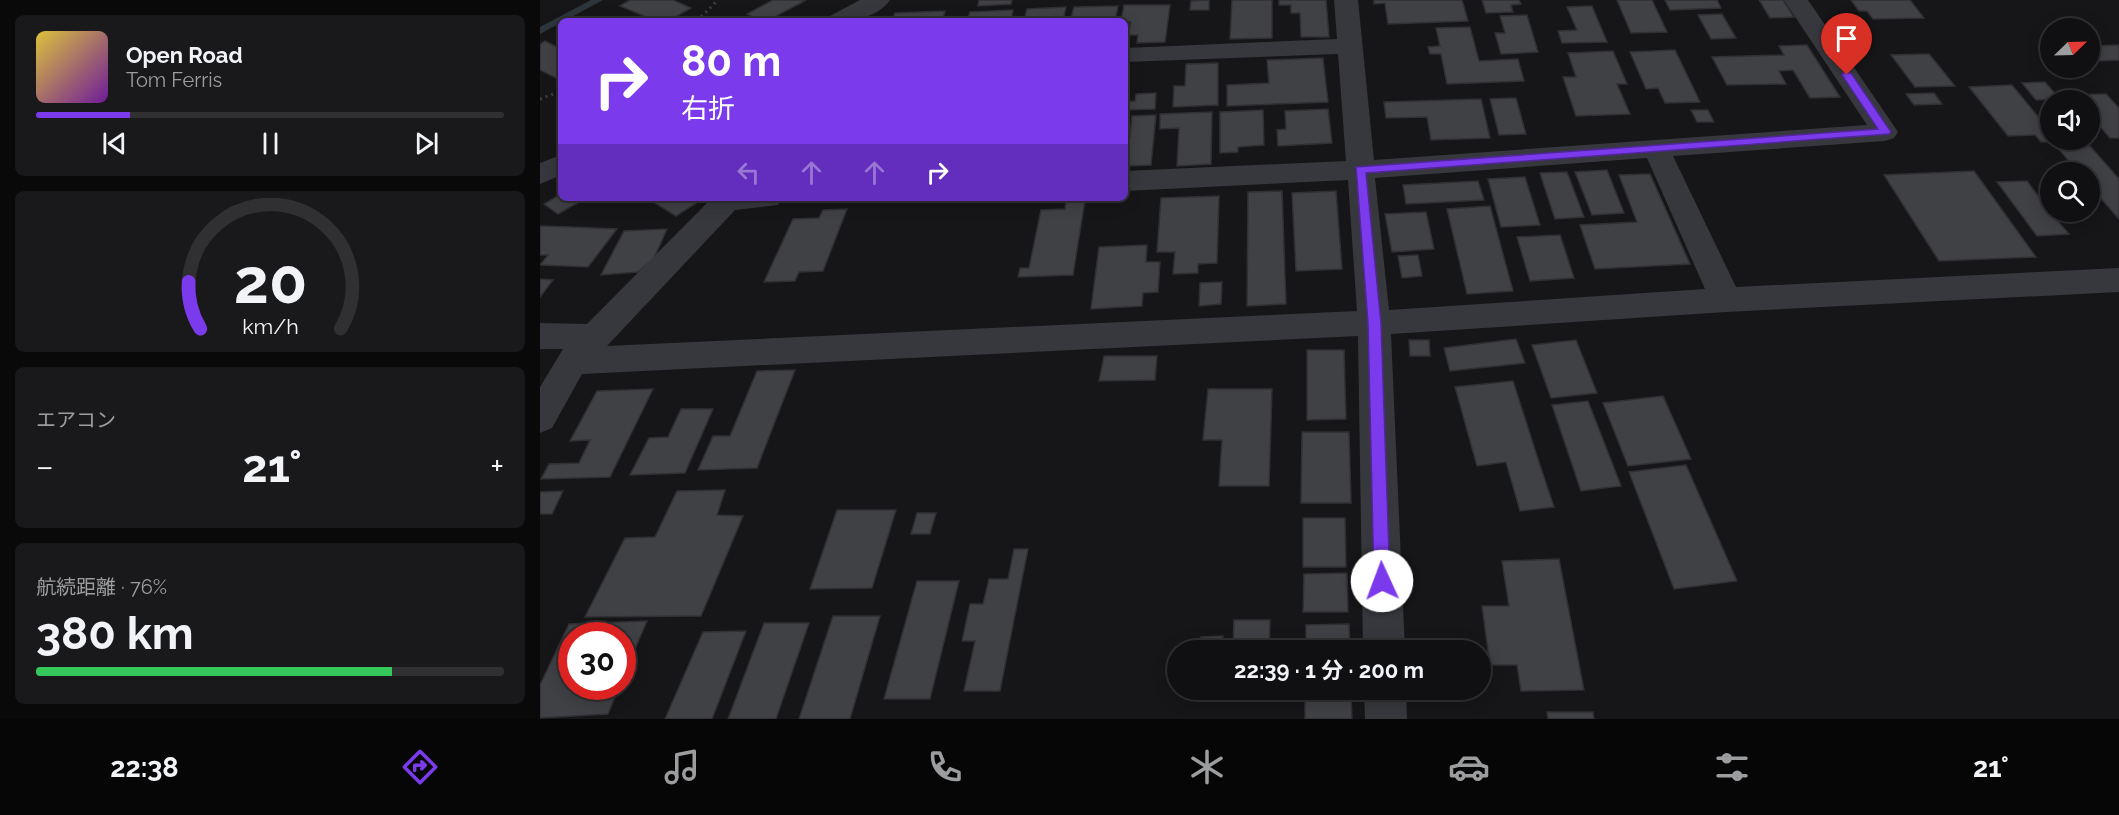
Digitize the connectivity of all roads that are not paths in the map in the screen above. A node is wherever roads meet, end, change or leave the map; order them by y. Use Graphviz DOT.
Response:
graph roads {
  1 [pos="878,0"];
  2 [pos="1346,0"];
  3 [pos="1796,0"];
  4 [pos="844,18"];
  5 [pos="1348,46"];
  6 [pos="1128,55"];
  7 [pos="1655,147"];
  8 [pos="558,165"];
  9 [pos="1360,170"];
  10 [pos="540,174"];
  11 [pos="1128,181"];
  12 [pos="726,201"];
  13 [pos="2119,280"];
  14 [pos="1726,300"];
  15 [pos="1374,323"];
  16 [pos="540,336"];
  17 [pos="594,337"];
  18 [pos="572,361"];
  19 [pos="540,418"];
  20 [pos="1384,640"];
  21 [pos="1385,700"];
  22 [pos="1386,719"];
  1 -- 4 [label="street"];
  2 -- 5 [label="street"];
  3 -- 7 [label="street"];
  5 -- 6 [label="street"];
  5 -- 9 [label="street"];
  7 -- 9 [label="street"];
  7 -- 14 [label="street"];
  8 -- 10 [label="street"];
  9 -- 11 [label="street"];
  9 -- 15 [label="street"];
  12 -- 17 [label="street"];
  13 -- 14 [label="street"];
  14 -- 15 [label="street"];
  15 -- 18 [label="street"];
  15 -- 20 [label="street"];
  16 -- 17 [label="street"];
  17 -- 18 [label="street"];
  18 -- 19 [label="street"];
  21 -- 22 [label="street"];
}
